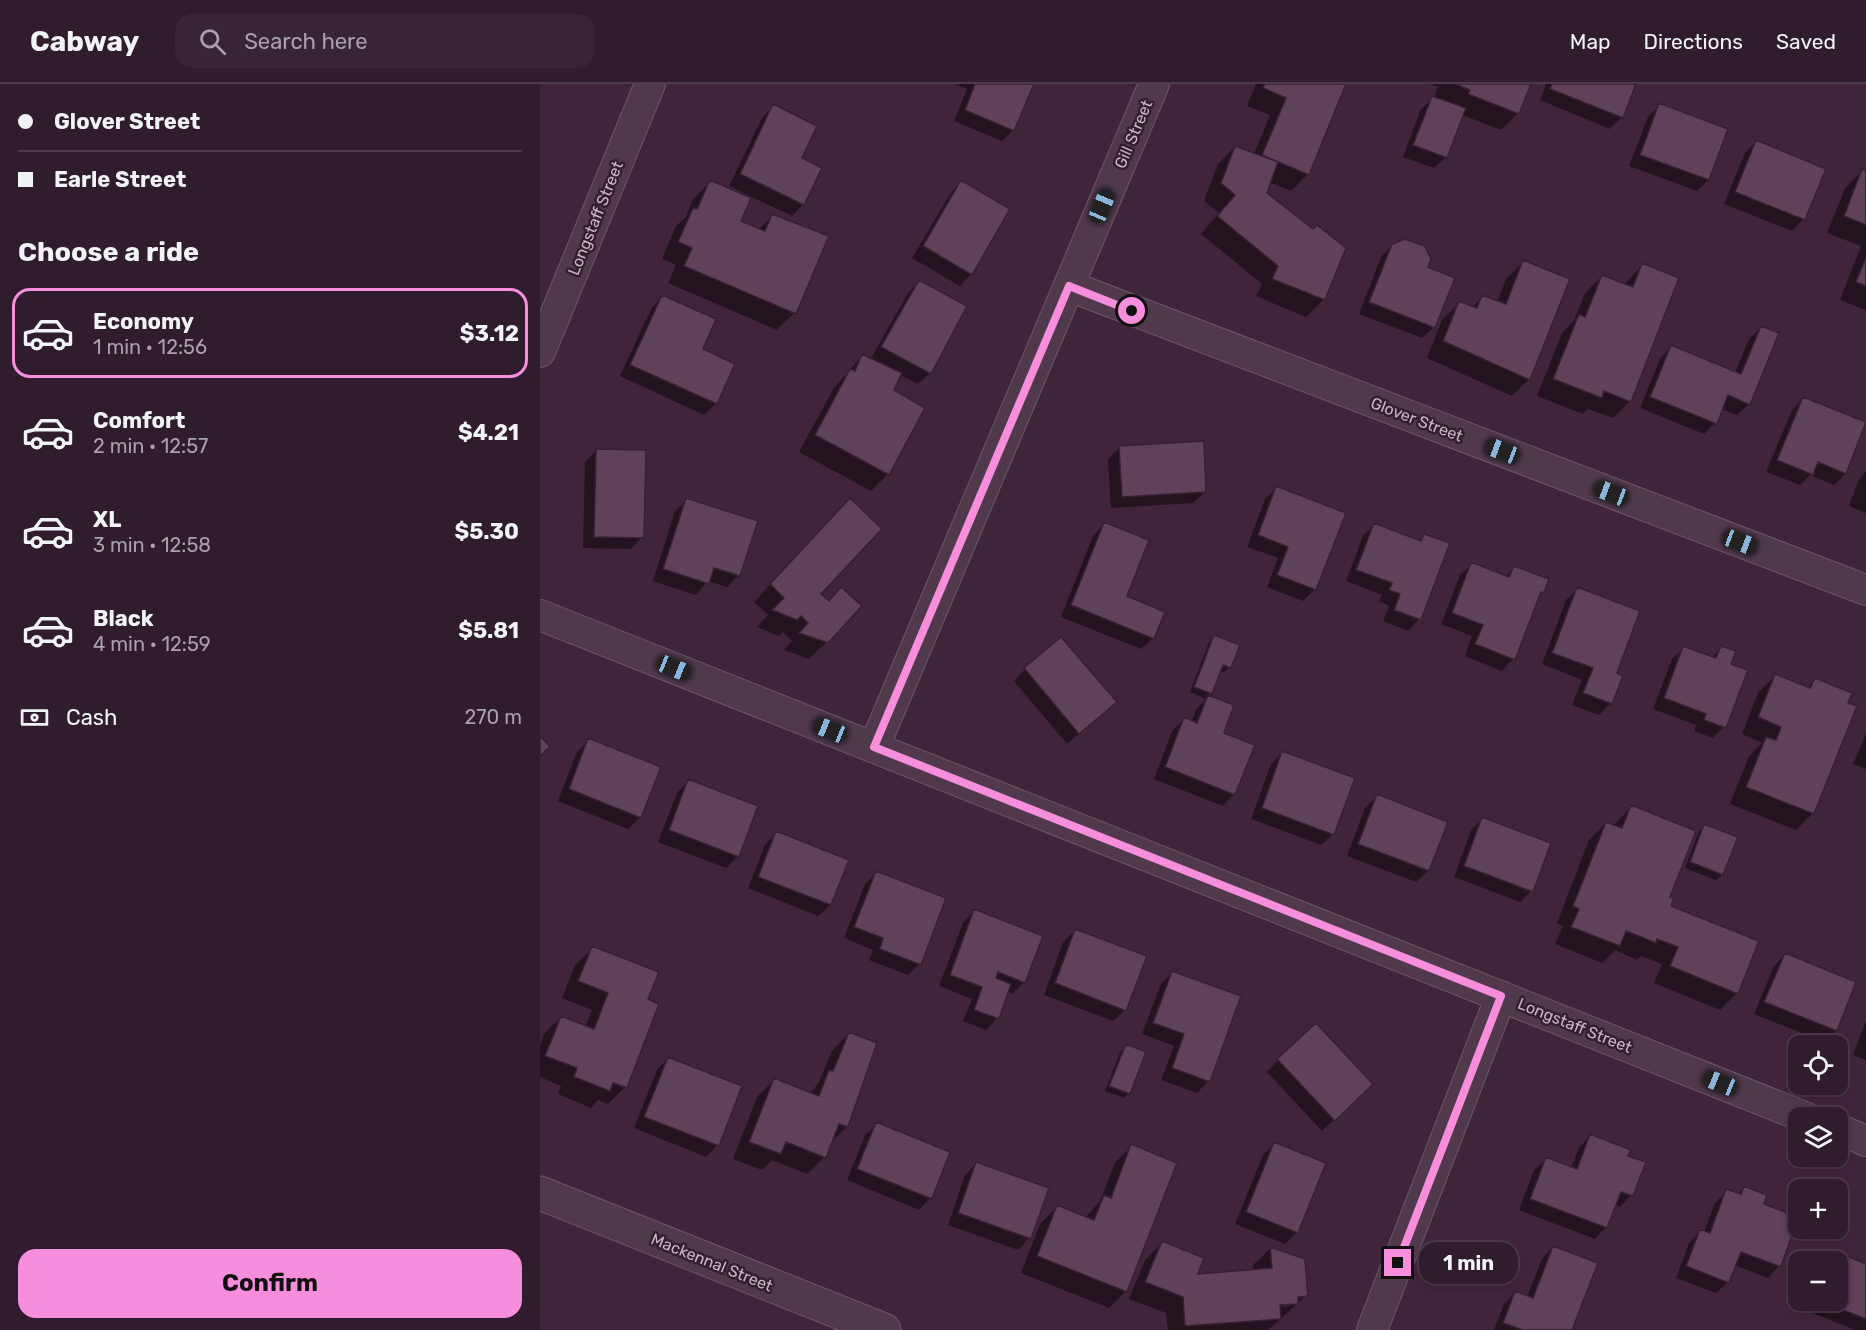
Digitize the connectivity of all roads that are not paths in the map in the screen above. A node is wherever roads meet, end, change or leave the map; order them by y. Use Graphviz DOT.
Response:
graph roads {
  1 [pos="650,84"];
  2 [pos="1154,84"];
  3 [pos="1069,286"];
  4 [pos="540,352"];
  5 [pos="1866,590"];
  6 [pos="540,615"];
  7 [pos="874,747"];
  8 [pos="1501,996"];
  9 [pos="1788,1110"];
  10 [pos="1848,1134"];
  11 [pos="1866,1141"];
  12 [pos="540,1193"];
  13 [pos="884,1330"];
  14 [pos="1372,1330"];
  1 -- 4 [label="street, Longstaff Street"];
  2 -- 3 [label="street, Gill Street"];
  3 -- 5 [label="street, Glover Street"];
  3 -- 7 [label="street, Gill Street"];
  6 -- 7 [label="street, Longstaff Street"];
  7 -- 8 [label="street, Longstaff Street"];
  8 -- 9 [label="street, Longstaff Street"];
  8 -- 14 [label="street"];
  10 -- 11 [label="street"];
  12 -- 13 [label="street, Mackennal Street"];
}
